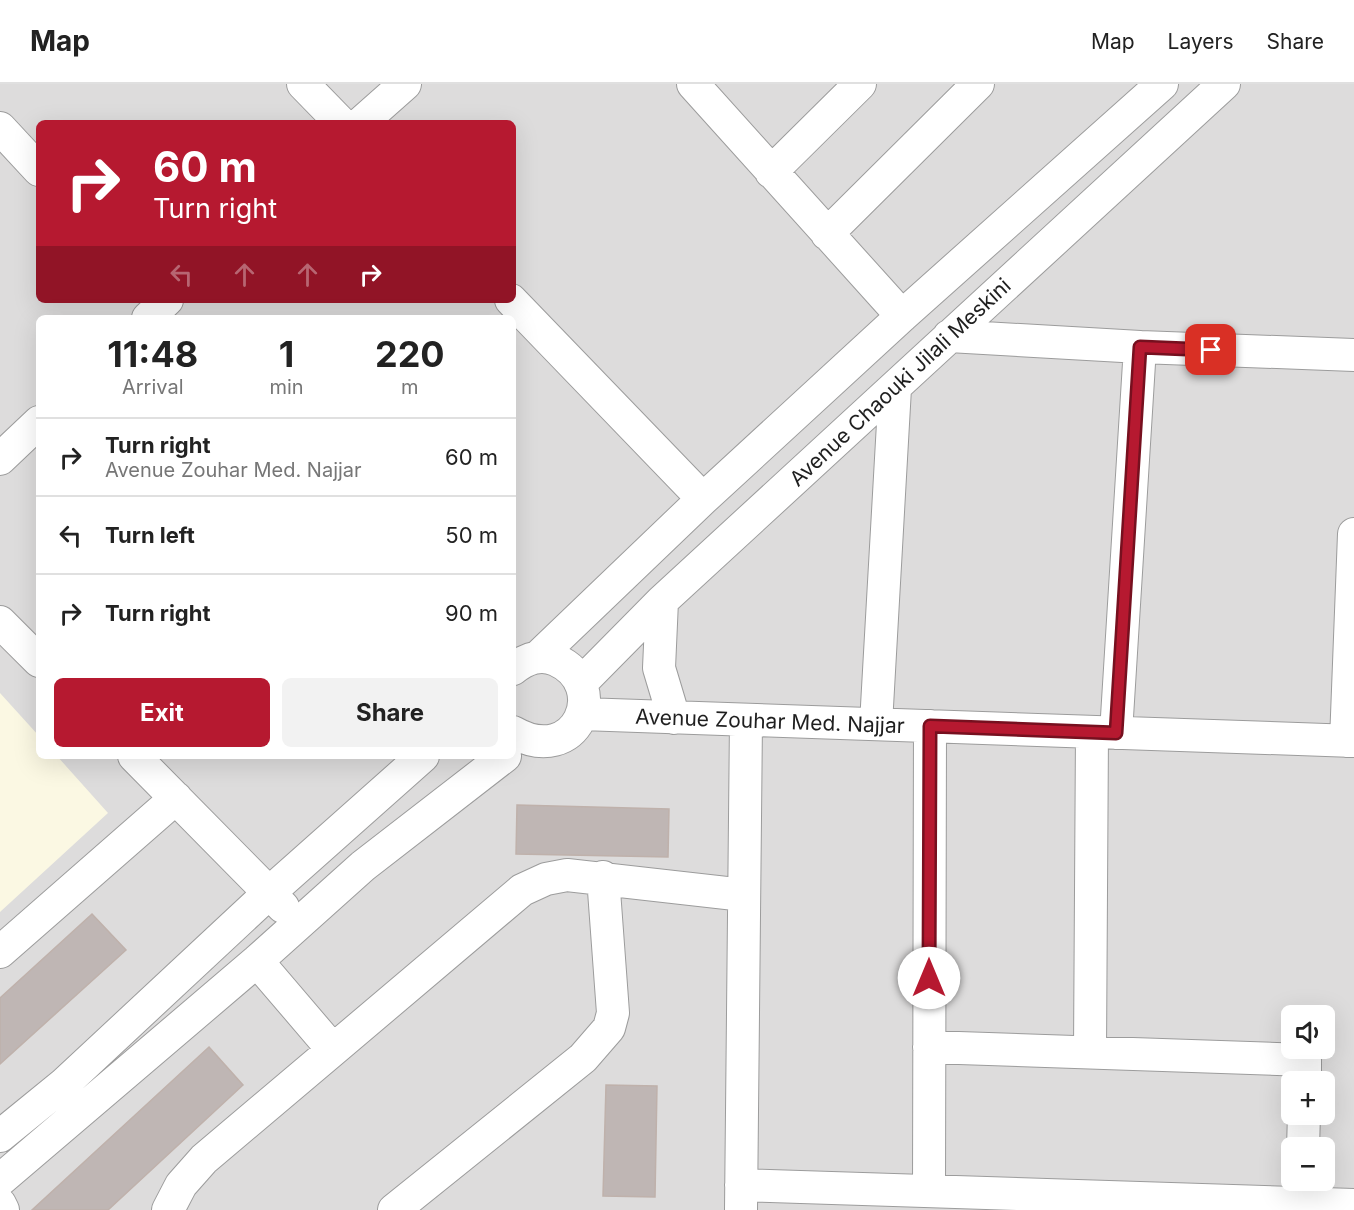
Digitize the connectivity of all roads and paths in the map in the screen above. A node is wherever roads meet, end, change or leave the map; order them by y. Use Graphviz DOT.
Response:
graph roads {
  1 [pos="303,84"];
  2 [pos="405,84"];
  3 [pos="693,84"];
  4 [pos="978,84"];
  5 [pos="1161,84"];
  6 [pos="1224,84"];
  7 [pos="840,91"];
  8 [pos="338,120"];
  9 [pos="364,120"];
  10 [pos="0,128"];
  11 [pos="36,167"];
  12 [pos="771,172"];
  13 [pos="827,234"];
  14 [pos="514,303"];
  15 [pos="902,316"];
  16 [pos="950,336"];
  17 [pos="1140,347"];
  18 [pos="1354,355"];
  19 [pos="895,388"];
  20 [pos="36,425"];
  21 [pos="0,459"];
  22 [pos="703,499"];
  23 [pos="1354,534"];
  24 [pos="662,601"];
  25 [pos="0,622"];
  26 [pos="36,658"];
  27 [pos="520,665"];
  28 [pos="581,684"];
  29 [pos="582,714"];
  30 [pos="674,718"];
  31 [pos="746,720"];
  32 [pos="876,724"];
  33 [pos="930,726"];
  34 [pos="1104,732"];
  35 [pos="1350,741"];
  36 [pos="516,745"];
  37 [pos="137,759"];
  38 [pos="420,759"];
  39 [pos="497,759"];
  40 [pos="176,798"];
  41 [pos="603,877"];
  42 [pos="270,892"];
  43 [pos="744,895"];
  44 [pos="297,924"];
  45 [pos="0,952"];
  46 [pos="257,961"];
  47 [pos="929,1047"];
  48 [pos="333,1050"];
  49 [pos="1089,1051"];
  50 [pos="1305,1071"];
  51 [pos="0,1137"];
  52 [pos="0,1180"];
  53 [pos="929,1191"];
  54 [pos="741,1197"];
  55 [pos="1302,1198"];
  56 [pos="1052,1202"];
  57 [pos="0,1204"];
  58 [pos="1354,1205"];
  59 [pos="3,1210"];
  60 [pos="168,1210"];
  61 [pos="394,1210"];
  1 -- 8 [label="street"];
  2 -- 9 [label="street"];
  3 -- 12 [label="street"];
  4 -- 13 [label="street"];
  5 -- 15 [label="street"];
  6 -- 16 [label="street, Avenue Chaouki Jilali Meskini"];
  7 -- 12 [label="street"];
  10 -- 11 [label="street"];
  12 -- 13 [label="street"];
  13 -- 15 [label="street"];
  14 -- 22 [label="street"];
  15 -- 22 [label="street"];
  16 -- 17 [label="street"];
  16 -- 19 [label="street, Avenue Chaouki Jilali Meskini"];
  17 -- 18 [label="street"];
  17 -- 34 [label="street"];
  19 -- 24 [label="street, Avenue Chaouki Jilali Meskini"];
  19 -- 32 [label="street"];
  20 -- 21 [label="street"];
  22 -- 27 [label="street"];
  23 -- 35 [label="street"];
  24 -- 28 [label="street, Avenue Chaouki Jilali Meskini"];
  24 -- 30 [label="street"];
  25 -- 26 [label="street"];
  27 -- 28 [label="street"];
  28 -- 29 [label="street"];
  29 -- 30 [label="street, Avenue Zouhar Med. Najjar"];
  29 -- 36 [label="street"];
  30 -- 31 [label="street, Avenue Zouhar Med. Najjar"];
  31 -- 32 [label="street, Avenue Zouhar Med. Najjar"];
  31 -- 43 [label="street"];
  32 -- 33 [label="street, Avenue Zouhar Med. Najjar"];
  33 -- 34 [label="street, Avenue Zouhar Med. Najjar"];
  33 -- 47 [label="street"];
  34 -- 35 [label="street, Avenue Zouhar Med. Najjar"];
  34 -- 49 [label="street"];
  37 -- 40 [label="street"];
  38 -- 42 [label="street"];
  39 -- 44 [label="street"];
  40 -- 42 [label="street"];
  40 -- 45 [label="street"];
  41 -- 43 [label="street"];
  41 -- 48 [label="street"];
  41 -- 61 [label="street"];
  42 -- 44 [label="street"];
  42 -- 51 [label="street"];
  43 -- 54 [label="street"];
  44 -- 46 [label="street"];
  46 -- 48 [label="street"];
  46 -- 52 [label="street"];
  47 -- 49 [label="street"];
  47 -- 53 [label="street"];
  48 -- 60 [label="street"];
  49 -- 50 [label="street"];
  53 -- 54 [label="street"];
  53 -- 56 [label="street"];
  55 -- 56 [label="street"];
  55 -- 58 [label="street"];
  57 -- 59 [label="street"];
}
